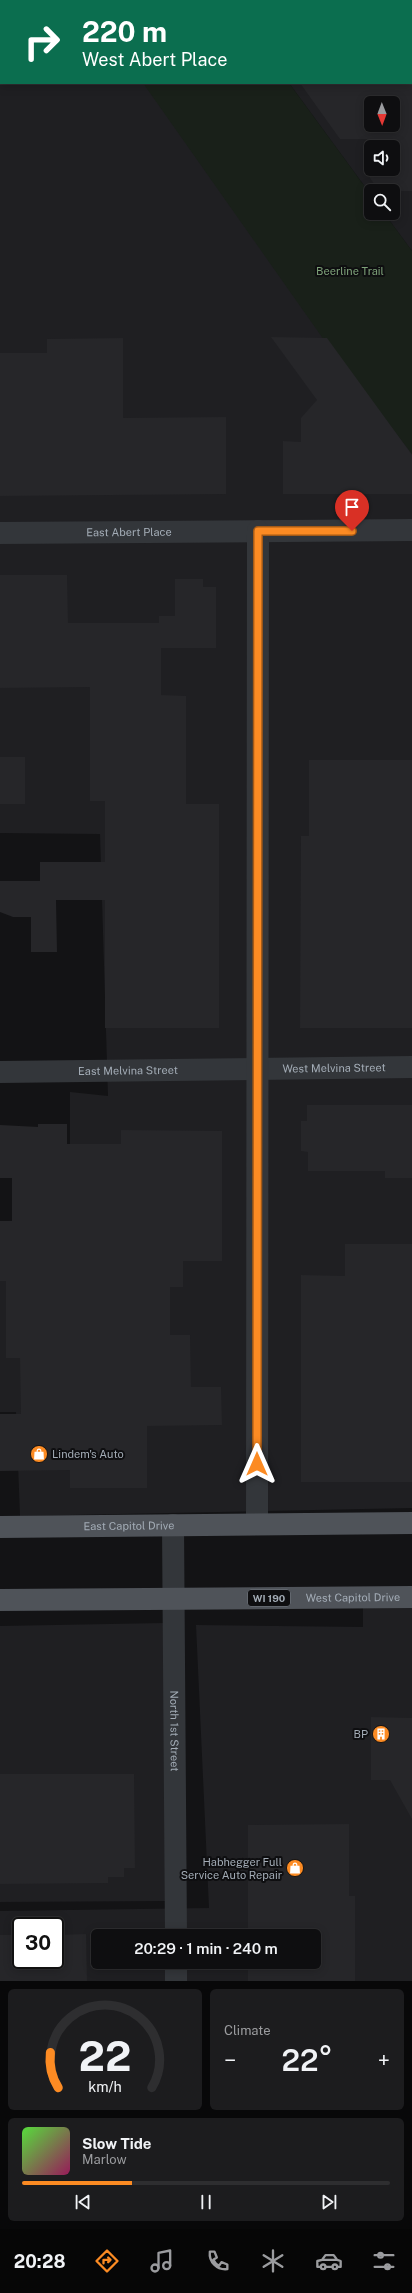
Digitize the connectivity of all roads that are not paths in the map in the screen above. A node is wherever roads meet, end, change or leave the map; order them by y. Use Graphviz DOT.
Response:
graph roads {
  1 [pos="412,530"];
  2 [pos="258,531"];
  3 [pos="0,533"];
  4 [pos="412,1067"];
  5 [pos="257,1069"];
  6 [pos="0,1072"];
  7 [pos="412,1523"];
  8 [pos="257,1524"];
  9 [pos="173,1525"];
  10 [pos="0,1527"];
  11 [pos="412,1597"];
  12 [pos="174,1598"];
  13 [pos="0,1600"];
  14 [pos="176,1929"];
  15 [pos="176,1969"];
  16 [pos="176,1981"];
  1 -- 2 [label="street, East Abert Place"];
  2 -- 3 [label="street, East Abert Place"];
  2 -- 5 [label="street"];
  4 -- 5 [label="street, West Melvina Street"];
  5 -- 6 [label="street, East Melvina Street"];
  5 -- 8 [label="street"];
  7 -- 8 [label="main road"];
  8 -- 9 [label="main road, East Capitol Drive"];
  9 -- 10 [label="main road, East Capitol Drive"];
  9 -- 12 [label="street, North 1st Street"];
  11 -- 12 [label="main road, West Capitol Drive / WI 190"];
  12 -- 13 [label="main road, WI 190"];
  12 -- 14 [label="street, North 1st Street"];
  15 -- 16 [label="street"];
}
